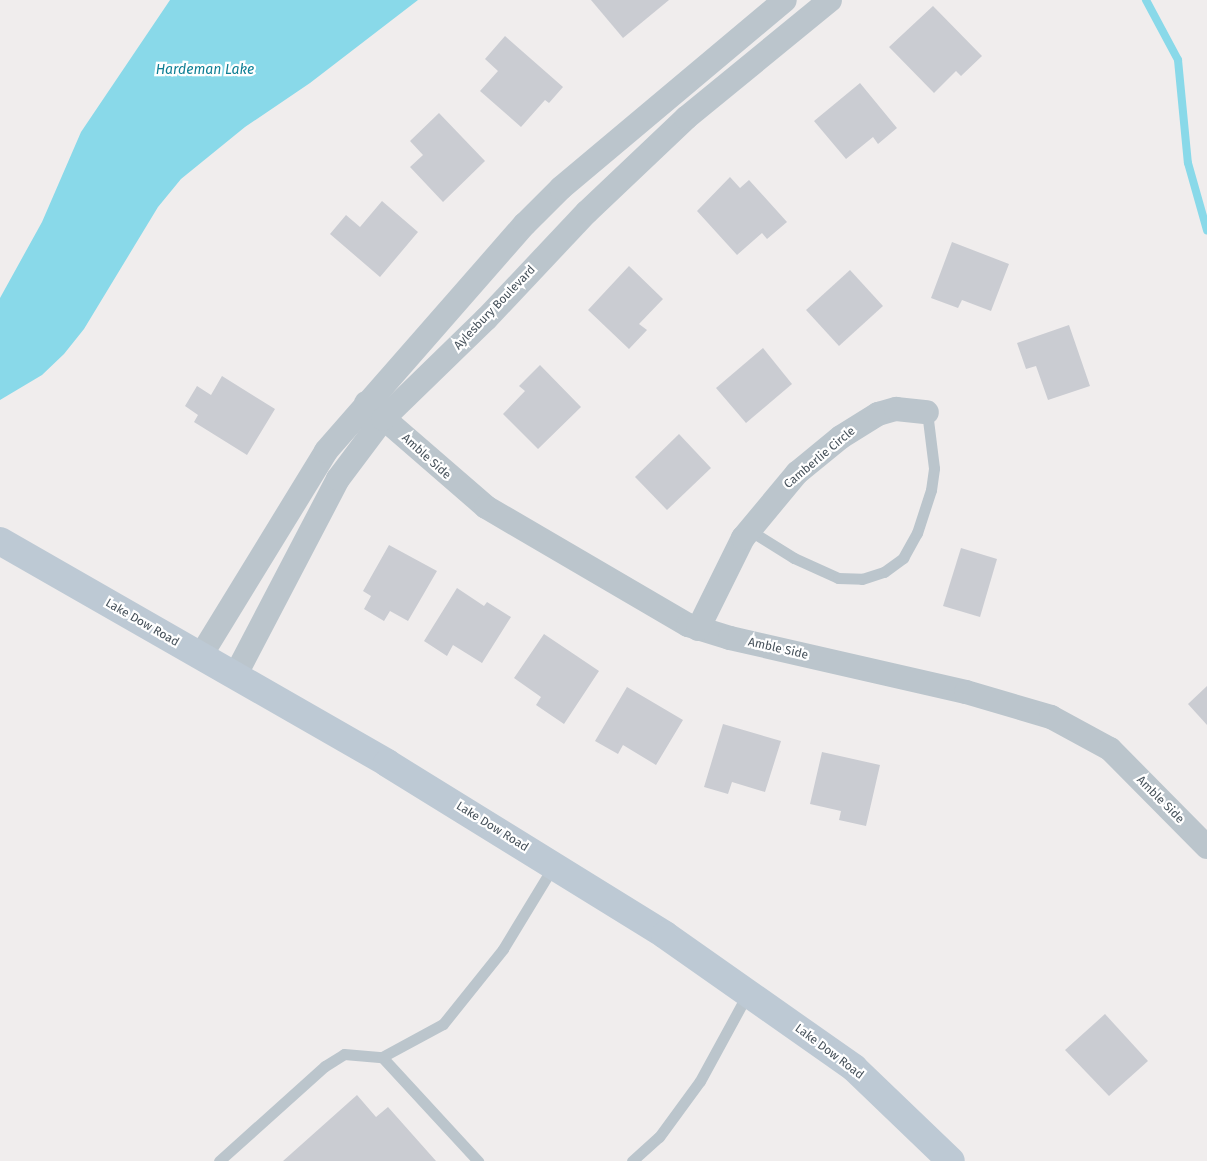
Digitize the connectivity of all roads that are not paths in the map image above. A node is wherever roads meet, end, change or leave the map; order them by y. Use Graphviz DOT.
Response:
graph roads {
  1 [pos="785,0"];
  2 [pos="830,0"];
  3 [pos="366,403"];
  4 [pos="927,412"];
  5 [pos="383,419"];
  6 [pos="749,530"];
  7 [pos="0,541"];
  8 [pos="698,629"];
  9 [pos="200,657"];
  10 [pos="235,676"];
  11 [pos="1207,847"];
  12 [pos="554,865"];
  13 [pos="748,993"];
  14 [pos="382,1057"];
  15 [pos="219,1161"];
  16 [pos="478,1161"];
  17 [pos="632,1161"];
  18 [pos="951,1161"];
  1 -- 3 [label="street"];
  2 -- 5 [label="street, Aylesbury Boulevard"];
  3 -- 5 [label="street, Amble Side"];
  3 -- 9 [label="street"];
  4 -- 6 [label="street, Camberlie Circle"];
  4 -- 6 [label="lane"];
  5 -- 8 [label="street, Amble Side"];
  5 -- 10 [label="street, Aylesbury Boulevard"];
  6 -- 8 [label="street, Camberlie Circle"];
  7 -- 9 [label="street, Lake Dow Road"];
  8 -- 11 [label="street, Amble Side"];
  9 -- 10 [label="street, Lake Dow Road"];
  10 -- 12 [label="street, Lake Dow Road"];
  12 -- 13 [label="street, Lake Dow Road"];
  12 -- 14 [label="lane"];
  13 -- 17 [label="lane"];
  13 -- 18 [label="street, Lake Dow Road"];
  14 -- 15 [label="lane"];
  14 -- 16 [label="lane"];
}
